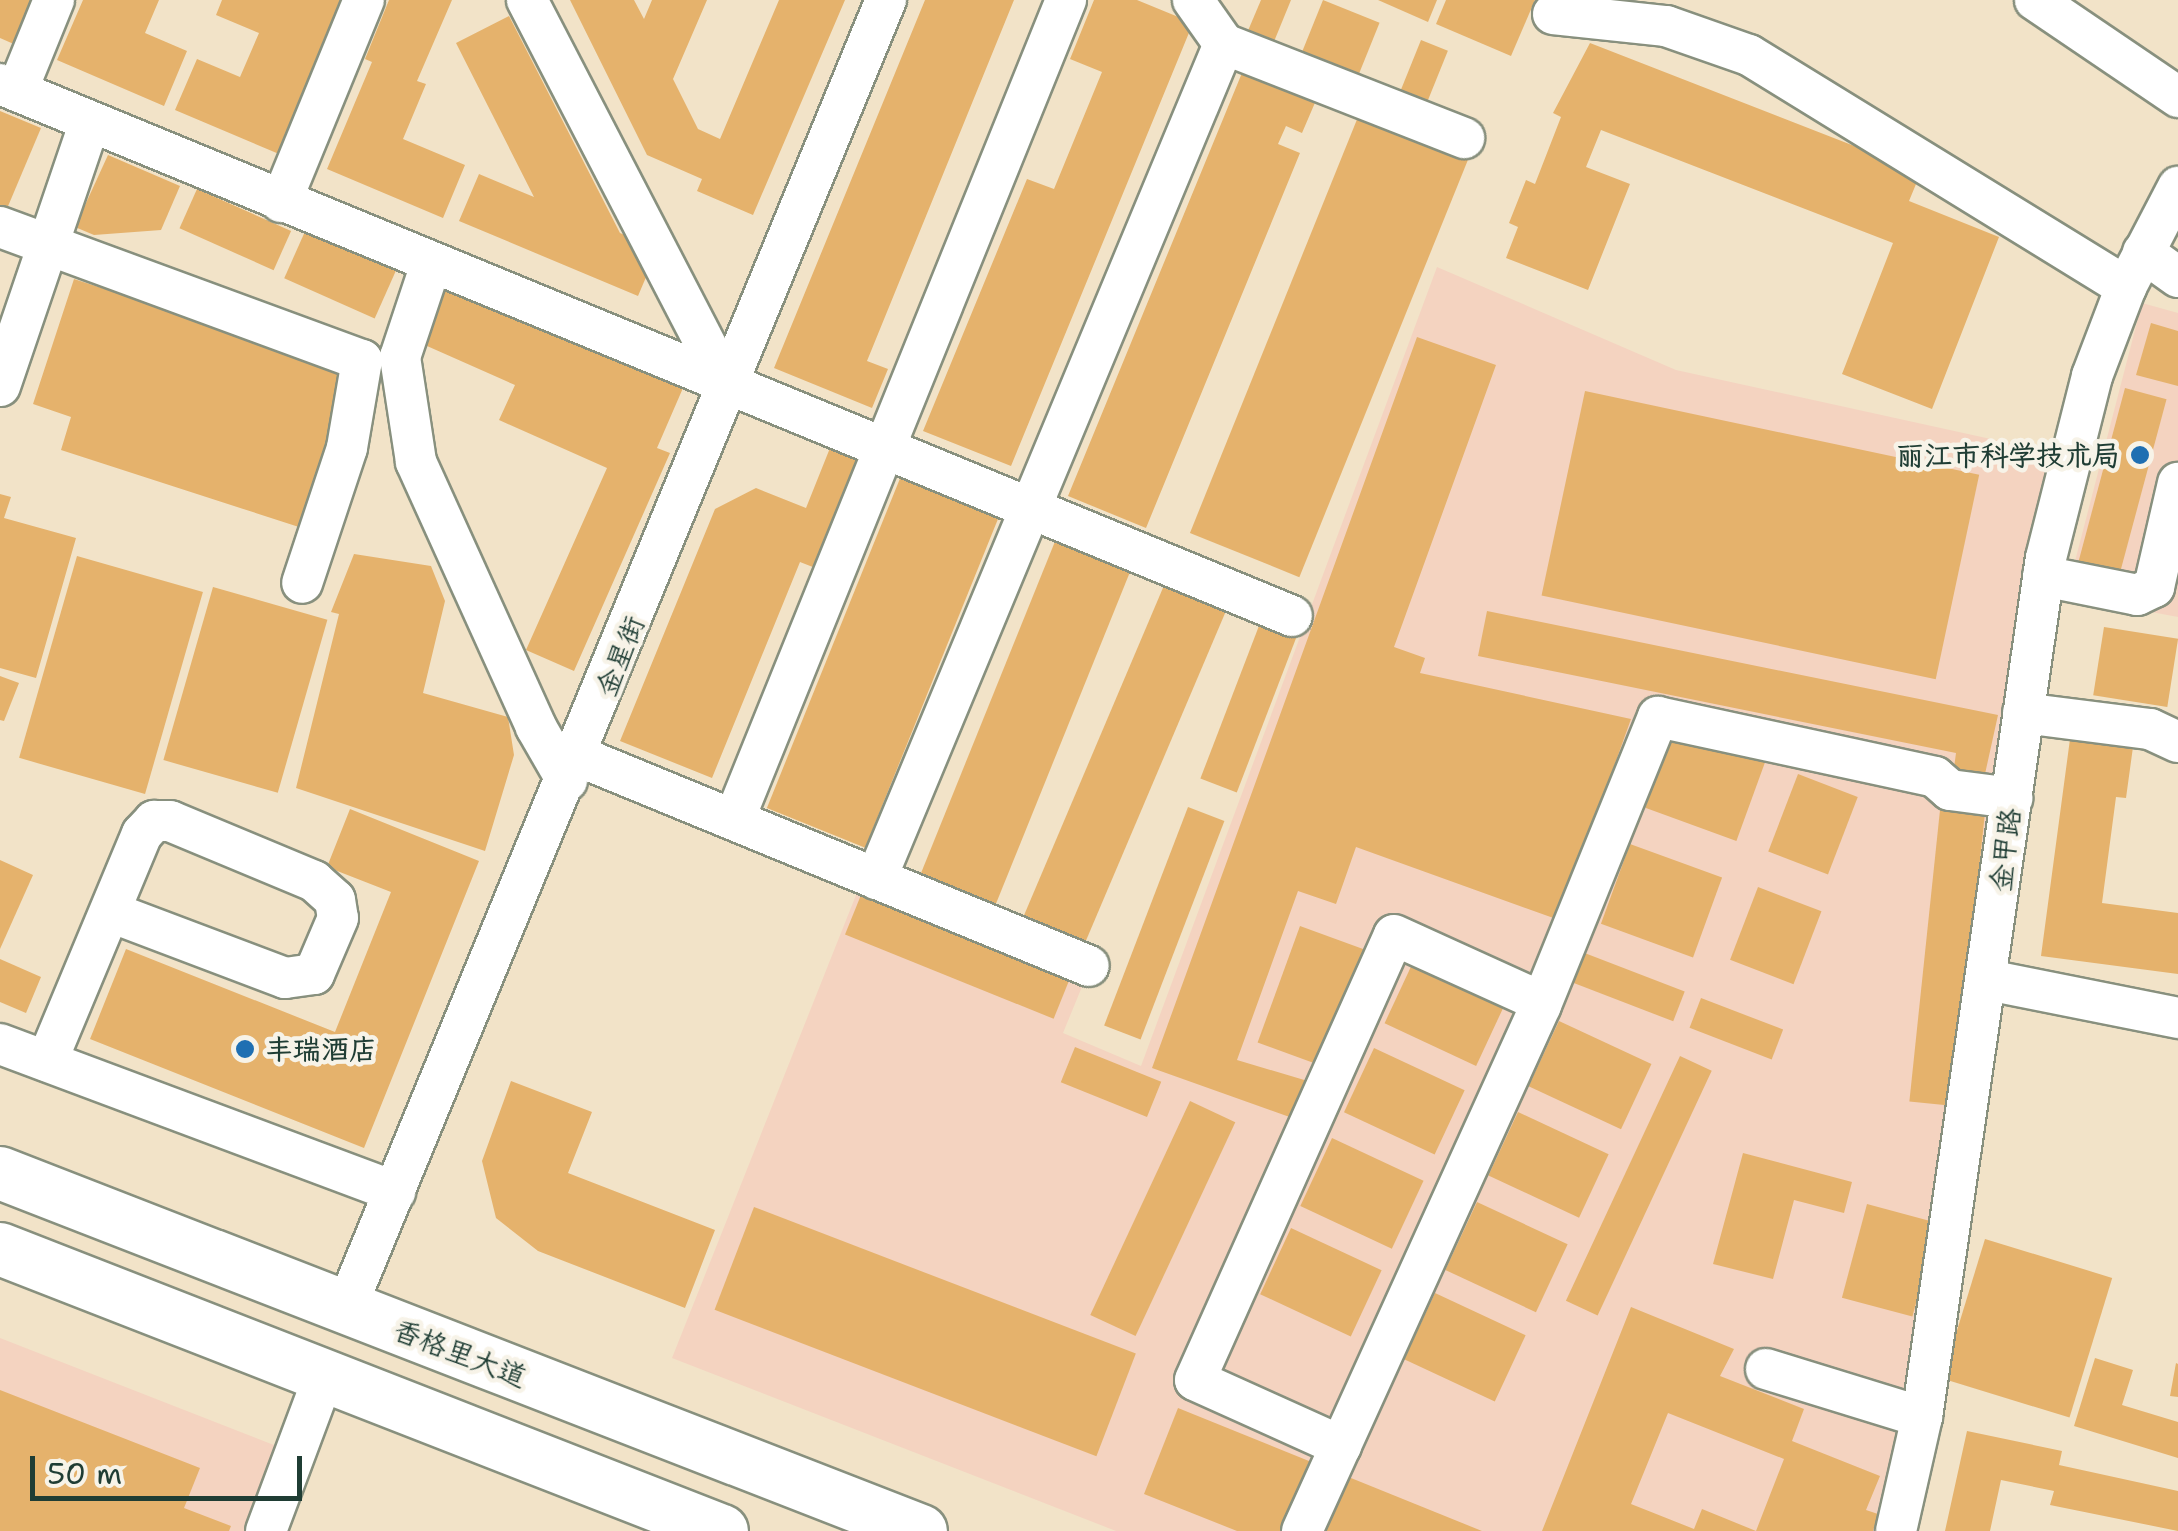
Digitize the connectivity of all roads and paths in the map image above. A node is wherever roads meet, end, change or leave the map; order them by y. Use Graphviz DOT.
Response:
graph roads {
  1 [pos="54,0"];
  2 [pos="364,0"];
  3 [pos="527,0"];
  4 [pos="886,0"];
  5 [pos="1066,0"];
  6 [pos="1192,0"];
  7 [pos="2035,0"];
  8 [pos="1553,14"];
  9 [pos="1224,44"];
  10 [pos="8,88"];
  11 [pos="2178,97"];
  12 [pos="90,122"];
  13 [pos="1464,138"];
  14 [pos="2178,188"];
  15 [pos="281,202"];
  16 [pos="0,227"];
  17 [pos="47,244"];
  18 [pos="430,264"];
  19 [pos="2134,270"];
  20 [pos="2178,277"];
  21 [pos="0,386"];
  22 [pos="728,388"];
  23 [pos="884,451"];
  24 [pos="2178,482"];
  25 [pos="1029,509"];
  26 [pos="2043,576"];
  27 [pos="302,583"];
  28 [pos="1292,616"];
  29 [pos="2024,713"];
  30 [pos="2178,742"];
  31 [pos="573,769"];
  32 [pos="2012,798"];
  33 [pos="734,820"];
  34 [pos="876,879"];
  35 [pos="110,912"];
  36 [pos="1089,966"];
  37 [pos="1988,980"];
  38 [pos="1542,1002"];
  39 [pos="2178,1018"];
  40 [pos="0,1044"];
  41 [pos="47,1061"];
  42 [pos="0,1174"];
  43 [pos="394,1192"];
  44 [pos="0,1250"];
  45 [pos="346,1308"];
  46 [pos="1766,1369"];
  47 [pos="324,1376"];
  48 [pos="1922,1417"];
  49 [pos="1341,1446"];
  50 [pos="266,1531"];
  51 [pos="722,1531"];
  52 [pos="922,1531"];
  53 [pos="1302,1531"];
  54 [pos="1896,1531"];
  1 -- 10 [label="street"];
  2 -- 15 [label="street"];
  3 -- 22 [label="street"];
  4 -- 22 [label="street, 金星街"];
  5 -- 23 [label="street"];
  6 -- 9 [label="street"];
  7 -- 11 [label="street"];
  8 -- 19 [label="street"];
  9 -- 13 [label="street"];
  9 -- 25 [label="street"];
  10 -- 12 [label="street"];
  12 -- 15 [label="street"];
  12 -- 17 [label="street"];
  14 -- 19 [label="street, 金甲路"];
  15 -- 18 [label="street"];
  16 -- 17 [label="street"];
  17 -- 21 [label="street"];
  17 -- 27 [label="street"];
  18 -- 22 [label="street"];
  18 -- 31 [label="street"];
  19 -- 20 [label="street"];
  19 -- 26 [label="street, 金甲路"];
  22 -- 23 [label="street"];
  22 -- 31 [label="street, 金星街"];
  23 -- 25 [label="street"];
  23 -- 33 [label="street"];
  24 -- 26 [label="street"];
  25 -- 28 [label="street"];
  25 -- 34 [label="street"];
  26 -- 29 [label="street, 金甲路"];
  29 -- 30 [label="street"];
  29 -- 32 [label="street, 金甲路"];
  31 -- 33 [label="street"];
  31 -- 43 [label="street, 金星街"];
  32 -- 37 [label="street, 金甲路"];
  32 -- 38 [label="street"];
  33 -- 34 [label="street"];
  34 -- 36 [label="street"];
  35 -- 35 [label="street"];
  35 -- 41 [label="street"];
  37 -- 39 [label="street"];
  37 -- 48 [label="street, 金甲路"];
  38 -- 49 [label="street"];
  38 -- 49 [label="street"];
  40 -- 41 [label="street"];
  41 -- 43 [label="street"];
  42 -- 45 [label="main road, 香格里大道"];
  43 -- 45 [label="street, 金星街"];
  44 -- 47 [label="main road"];
  45 -- 52 [label="main road, 香格里大道"];
  46 -- 48 [label="street"];
  47 -- 50 [label="street"];
  47 -- 51 [label="main road"];
  48 -- 54 [label="street, 金甲路"];
  49 -- 53 [label="street"];
}
